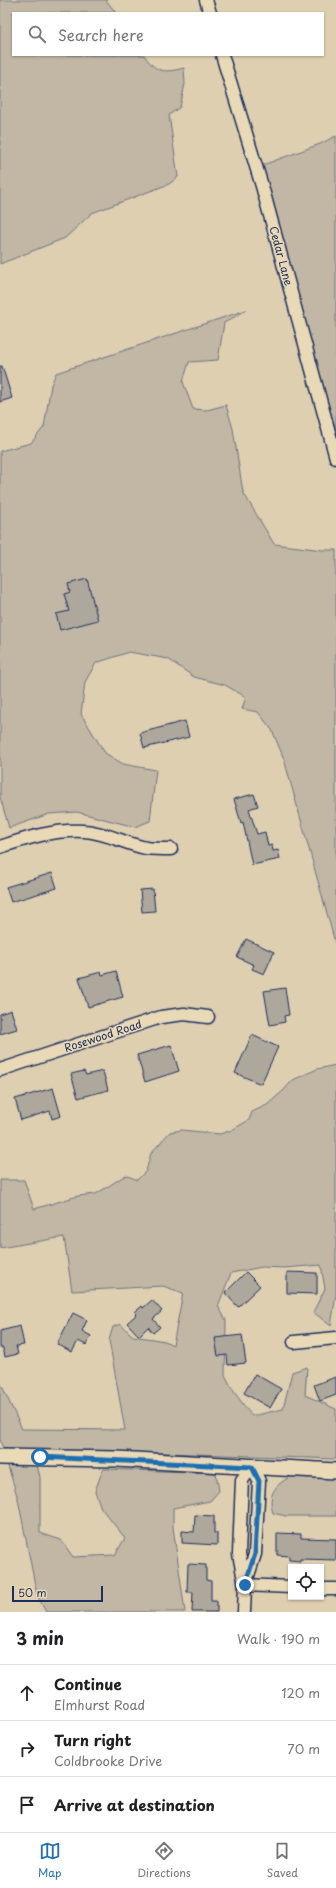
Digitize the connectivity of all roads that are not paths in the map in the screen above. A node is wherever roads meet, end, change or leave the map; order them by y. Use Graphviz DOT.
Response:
graph roads {
  1 [pos="206,0"];
  2 [pos="210,12"];
  3 [pos="222,56"];
  4 [pos="336,458"];
  5 [pos="0,847"];
  6 [pos="171,849"];
  7 [pos="208,1017"];
  8 [pos="0,1070"];
  9 [pos="336,1338"];
  10 [pos="294,1342"];
  11 [pos="0,1457"];
  12 [pos="252,1467"];
  13 [pos="336,1471"];
  14 [pos="245,1585"];
  15 [pos="288,1587"];
  16 [pos="324,1589"];
  17 [pos="336,1589"];
  18 [pos="244,1612"];
  1 -- 2 [label="street"];
  3 -- 4 [label="street, Cedar Lane"];
  5 -- 6 [label="street"];
  7 -- 8 [label="street, Rosewood Road"];
  9 -- 10 [label="street"];
  11 -- 12 [label="street"];
  12 -- 13 [label="street"];
  12 -- 14 [label="street"];
  12 -- 14 [label="street"];
  14 -- 15 [label="street"];
  14 -- 18 [label="street"];
  16 -- 17 [label="street"];
}
